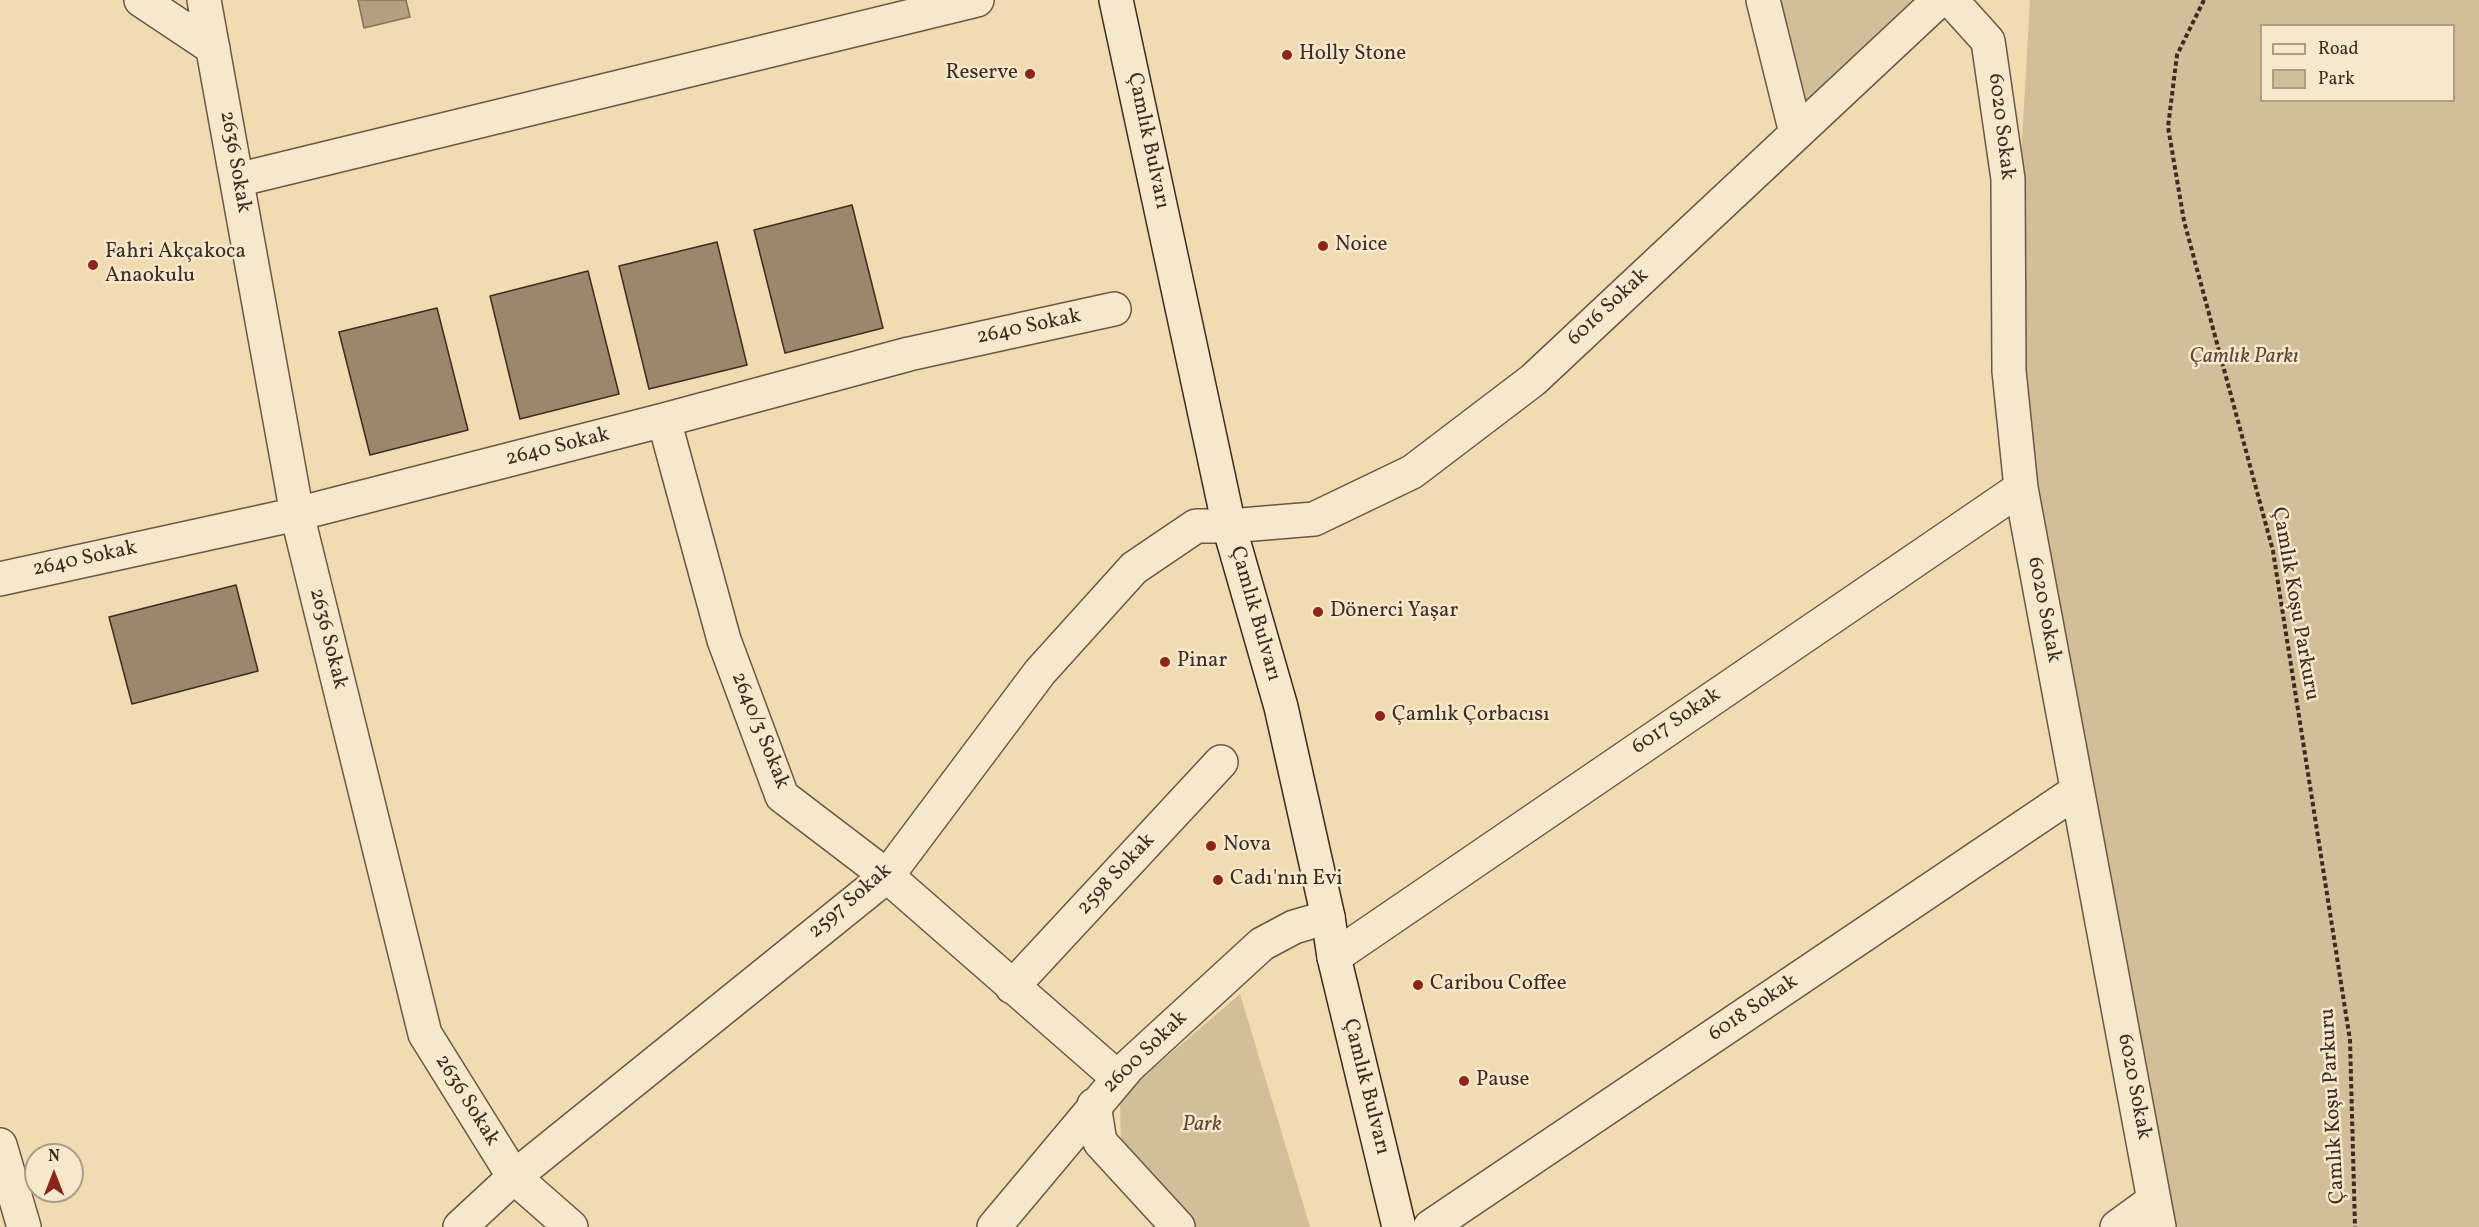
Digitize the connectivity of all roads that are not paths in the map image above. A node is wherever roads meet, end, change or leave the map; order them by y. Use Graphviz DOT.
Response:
graph roads {
  1 [pos="141,0"];
  2 [pos="204,0"];
  3 [pos="977,0"];
  4 [pos="1116,0"];
  5 [pos="1763,0"];
  6 [pos="1939,0"];
  7 [pos="1951,0"];
  8 [pos="213,48"];
  9 [pos="1796,134"];
  10 [pos="237,180"];
  11 [pos="1114,309"];
  12 [pos="664,420"];
  13 [pos="2021,488"];
  14 [pos="297,514"];
  15 [pos="1228,526"];
  16 [pos="0,579"];
  17 [pos="1221,762"];
  18 [pos="2077,791"];
  19 [pos="887,876"];
  20 [pos="1328,917"];
  21 [pos="1334,957"];
  22 [pos="1012,987"];
  23 [pos="1117,1077"];
  24 [pos="1094,1105"];
  25 [pos="0,1145"];
  26 [pos="514,1177"];
  27 [pos="2156,1213"];
  28 [pos="24,1227"];
  29 [pos="460,1227"];
  30 [pos="571,1227"];
  31 [pos="994,1227"];
  32 [pos="1178,1227"];
  33 [pos="1399,1227"];
  34 [pos="1430,1227"];
  35 [pos="2117,1227"];
  1 -- 8 [label="street"];
  2 -- 8 [label="street, 2636 Sokak"];
  3 -- 10 [label="street"];
  4 -- 15 [label="street, Çamlık Bulvarı"];
  5 -- 9 [label="street"];
  6 -- 9 [label="street, 6016 Sokak"];
  7 -- 13 [label="street, 6020 Sokak"];
  8 -- 10 [label="street, 2636 Sokak"];
  9 -- 15 [label="street, 6016 Sokak"];
  10 -- 14 [label="street, 2636 Sokak"];
  11 -- 12 [label="street, 2640 Sokak"];
  12 -- 14 [label="street, 2640 Sokak"];
  12 -- 19 [label="street, 2640/3 Sokak"];
  13 -- 18 [label="street, 6020 Sokak"];
  13 -- 21 [label="street, 6017 Sokak"];
  14 -- 16 [label="street, 2640 Sokak"];
  14 -- 26 [label="street, 2636 Sokak"];
  15 -- 19 [label="street, 2597 Sokak"];
  15 -- 20 [label="street, Çamlık Bulvarı"];
  17 -- 22 [label="street, 2598 Sokak"];
  18 -- 27 [label="street, 6020 Sokak"];
  18 -- 34 [label="street, 6018 Sokak"];
  19 -- 22 [label="street, 2640/3 Sokak"];
  19 -- 26 [label="street, 2597 Sokak"];
  20 -- 21 [label="street, Çamlık Bulvarı"];
  20 -- 23 [label="street, 2600 Sokak"];
  21 -- 33 [label="street, Çamlık Bulvarı"];
  22 -- 23 [label="street, 2640/3 Sokak"];
  23 -- 24 [label="street, 2600 Sokak"];
  24 -- 31 [label="street, 2600 Sokak"];
  24 -- 32 [label="street"];
  25 -- 28 [label="street"];
  26 -- 29 [label="street, 2597 Sokak"];
  26 -- 30 [label="street, 2636 Sokak"];
  27 -- 35 [label="street"];
}
